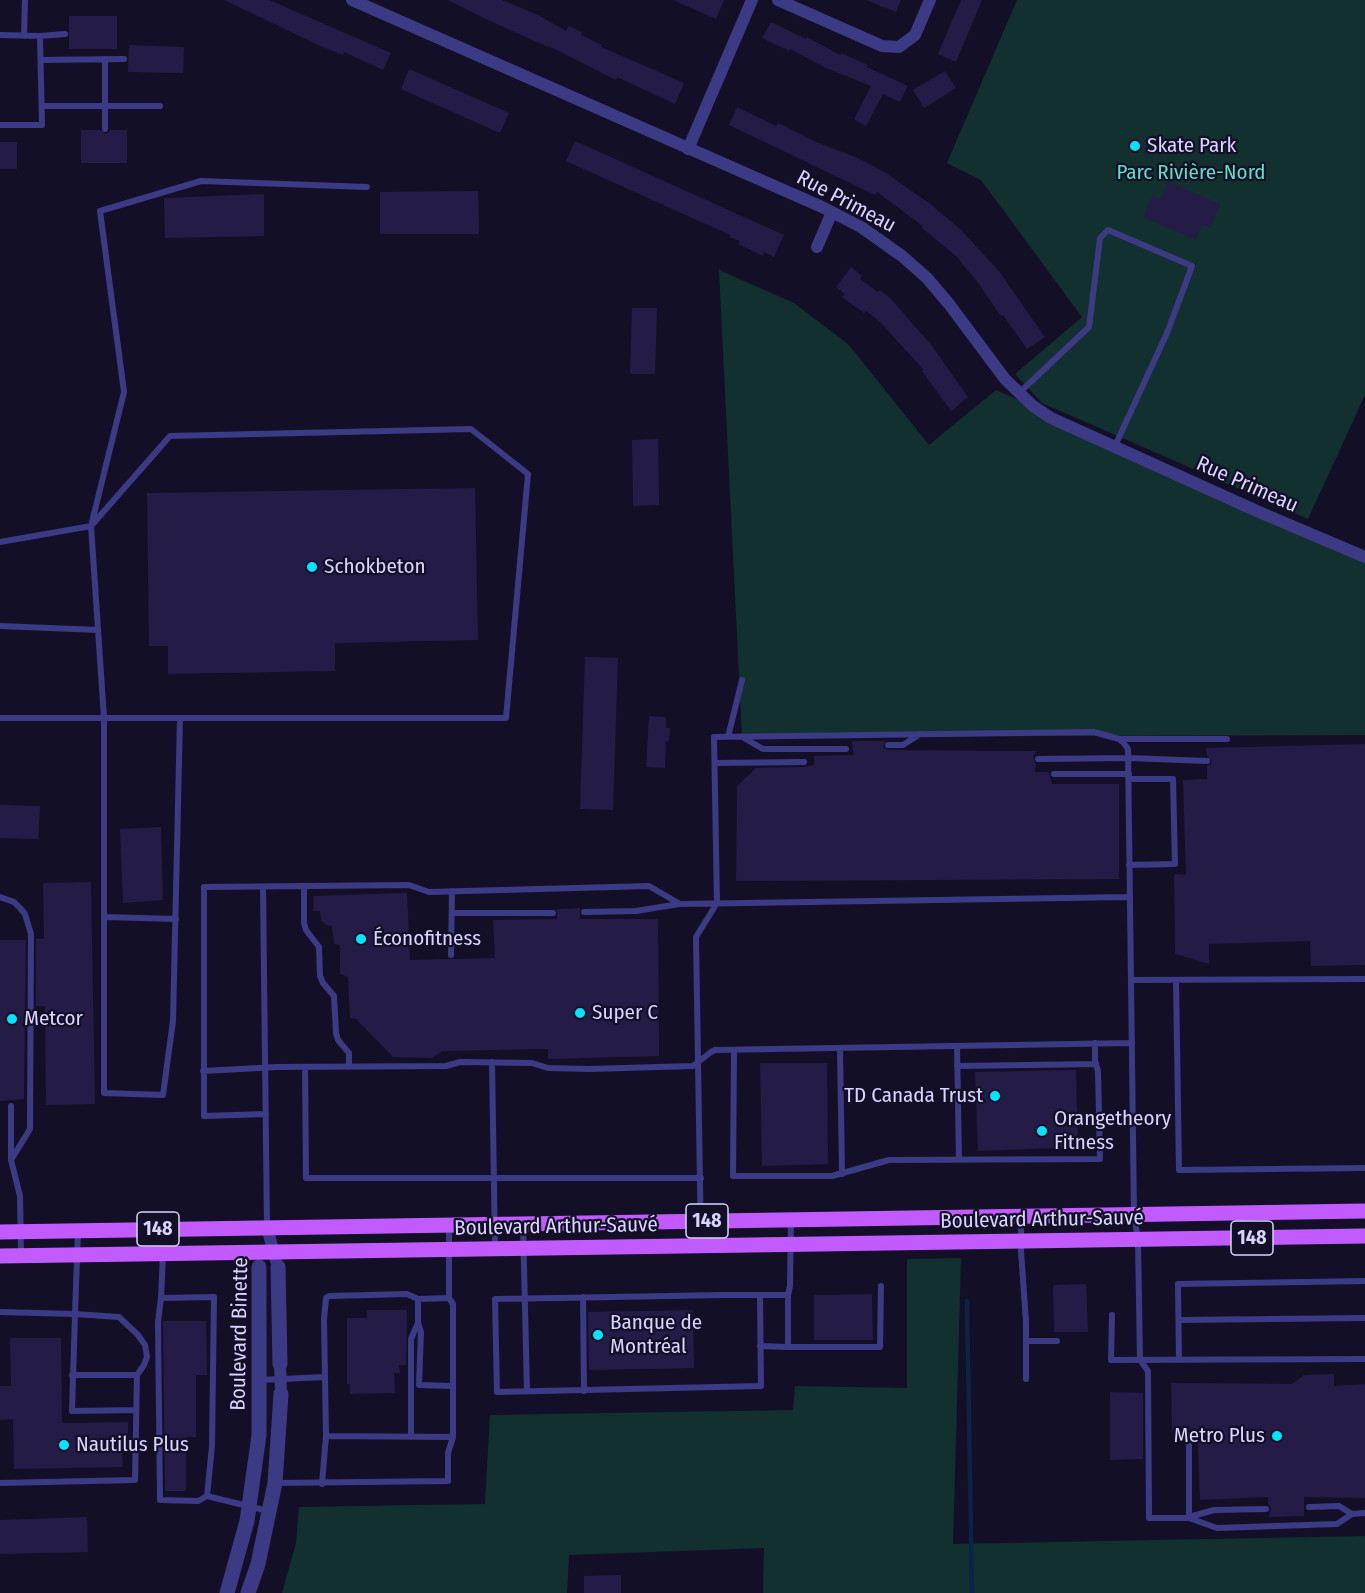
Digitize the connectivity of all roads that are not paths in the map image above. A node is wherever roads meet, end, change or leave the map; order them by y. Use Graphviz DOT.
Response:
graph roads {
  1 [pos="25,0"];
  2 [pos="352,0"];
  3 [pos="385,0"];
  4 [pos="752,0"];
  5 [pos="778,0"];
  6 [pos="930,0"];
  7 [pos="380,12"];
  8 [pos="65,34"];
  9 [pos="0,35"];
  10 [pos="24,36"];
  11 [pos="40,36"];
  12 [pos="105,59"];
  13 [pos="124,59"];
  14 [pos="41,60"];
  15 [pos="160,105"];
  16 [pos="42,106"];
  17 [pos="105,106"];
  18 [pos="0,125"];
  19 [pos="105,129"];
  20 [pos="688,149"];
  21 [pos="367,187"];
  22 [pos="832,212"];
  23 [pos="818,247"];
  24 [pos="1018,393"];
  25 [pos="1115,447"];
  26 [pos="91,526"];
  27 [pos="0,542"];
  28 [pos="1365,556"];
  29 [pos="0,626"];
  30 [pos="98,630"];
  31 [pos="742,680"];
  32 [pos="0,718"];
  33 [pos="104,718"];
  34 [pos="180,718"];
  35 [pos="922,733"];
  36 [pos="728,737"];
  37 [pos="742,737"];
  38 [pos="1119,739"];
  39 [pos="1227,739"];
  40 [pos="888,745"];
  41 [pos="846,749"];
  42 [pos="1129,758"];
  43 [pos="1038,759"];
  44 [pos="1207,760"];
  45 [pos="804,762"];
  46 [pos="715,763"];
  47 [pos="1054,774"];
  48 [pos="1129,776"];
  49 [pos="1129,865"];
  50 [pos="304,886"];
  51 [pos="263,888"];
  52 [pos="452,891"];
  53 [pos="0,897"];
  54 [pos="1130,897"];
  55 [pos="717,903"];
  56 [pos="680,904"];
  57 [pos="584,912"];
  58 [pos="452,913"];
  59 [pos="553,913"];
  60 [pos="104,916"];
  61 [pos="176,919"];
  62 [pos="451,955"];
  63 [pos="1365,979"];
  64 [pos="1131,980"];
  65 [pos="1176,980"];
  66 [pos="1095,1043"];
  67 [pos="1132,1043"];
  68 [pos="957,1046"];
  69 [pos="840,1048"];
  70 [pos="734,1050"];
  71 [pos="492,1062"];
  72 [pos="699,1062"];
  73 [pos="1096,1064"];
  74 [pos="957,1066"];
  75 [pos="305,1067"];
  76 [pos="349,1067"];
  77 [pos="264,1068"];
  78 [pos="203,1071"];
  79 [pos="11,1106"];
  80 [pos="266,1114"];
  81 [pos="11,1160"];
  82 [pos="959,1160"];
  83 [pos="1365,1168"];
  84 [pos="842,1174"];
  85 [pos="493,1178"];
  86 [pos="701,1178"];
  87 [pos="1365,1211"];
  88 [pos="1134,1214"];
  89 [pos="1021,1216"];
  90 [pos="792,1220"];
  91 [pos="701,1221"];
  92 [pos="448,1224"];
  93 [pos="494,1224"];
  94 [pos="523,1224"];
  95 [pos="267,1227"];
  96 [pos="154,1229"];
  97 [pos="21,1231"];
  98 [pos="78,1231"];
  99 [pos="0,1232"];
  100 [pos="1365,1236"];
  101 [pos="1138,1240"];
  102 [pos="1021,1241"];
  103 [pos="791,1245"];
  104 [pos="701,1246"];
  105 [pos="495,1249"];
  106 [pos="524,1249"];
  107 [pos="449,1250"];
  108 [pos="163,1254"];
  109 [pos="77,1255"];
  110 [pos="0,1256"];
  111 [pos="21,1256"];
  112 [pos="268,1260"];
  113 [pos="1365,1281"];
  114 [pos="880,1286"];
  115 [pos="760,1295"];
  116 [pos="788,1295"];
  117 [pos="161,1298"];
  118 [pos="449,1298"];
  119 [pos="525,1298"];
  120 [pos="583,1298"];
  121 [pos="418,1299"];
  122 [pos="0,1312"];
  123 [pos="75,1314"];
  124 [pos="1112,1315"];
  125 [pos="1365,1318"];
  126 [pos="1179,1320"];
  127 [pos="418,1323"];
  128 [pos="1026,1341"];
  129 [pos="1058,1341"];
  130 [pos="760,1346"];
  131 [pos="788,1347"];
  132 [pos="1140,1359"];
  133 [pos="1179,1359"];
  134 [pos="1365,1359"];
  135 [pos="72,1375"];
  136 [pos="137,1375"];
  137 [pos="325,1377"];
  138 [pos="1026,1378"];
  139 [pos="280,1379"];
  140 [pos="260,1380"];
  141 [pos="453,1386"];
  142 [pos="527,1391"];
  143 [pos="584,1391"];
  144 [pos="136,1410"];
  145 [pos="326,1436"];
  146 [pos="411,1436"];
  147 [pos="453,1437"];
  148 [pos="1189,1442"];
  149 [pos="0,1483"];
  150 [pos="275,1483"];
  151 [pos="322,1484"];
  152 [pos="207,1496"];
  153 [pos="250,1507"];
  154 [pos="1309,1507"];
  155 [pos="1266,1509"];
  156 [pos="270,1512"];
  157 [pos="1365,1513"];
  158 [pos="1352,1514"];
  159 [pos="1189,1518"];
  160 [pos="227,1593"];
  161 [pos="248,1593"];
  1 -- 10 [label="lane"];
  2 -- 7 [label="street, Rue Primeau"];
  3 -- 7 [label="street"];
  4 -- 20 [label="street"];
  5 -- 6 [label="street"];
  7 -- 20 [label="street, Rue Primeau"];
  8 -- 11 [label="lane"];
  9 -- 10 [label="lane"];
  10 -- 11 [label="lane"];
  11 -- 14 [label="lane"];
  12 -- 13 [label="lane"];
  12 -- 14 [label="lane"];
  12 -- 17 [label="lane"];
  14 -- 16 [label="lane"];
  15 -- 17 [label="lane"];
  16 -- 17 [label="lane"];
  16 -- 18 [label="lane"];
  17 -- 19 [label="lane"];
  20 -- 22 [label="street, Rue Primeau"];
  21 -- 26 [label="lane"];
  22 -- 23 [label="street"];
  22 -- 24 [label="street, Rue Primeau"];
  24 -- 25 [label="street, Rue Primeau"];
  24 -- 25 [label="lane"];
  25 -- 28 [label="street, Rue Primeau"];
  26 -- 27 [label="lane"];
  26 -- 30 [label="lane"];
  26 -- 34 [label="lane"];
  29 -- 30 [label="lane"];
  30 -- 33 [label="lane"];
  31 -- 36 [label="lane"];
  32 -- 33 [label="lane"];
  33 -- 34 [label="lane"];
  33 -- 60 [label="lane"];
  34 -- 61 [label="lane"];
  35 -- 37 [label="lane"];
  35 -- 38 [label="lane"];
  35 -- 40 [label="lane"];
  36 -- 37 [label="lane"];
  36 -- 46 [label="lane"];
  37 -- 41 [label="lane"];
  38 -- 39 [label="lane"];
  38 -- 42 [label="lane"];
  42 -- 43 [label="lane"];
  42 -- 44 [label="lane"];
  42 -- 48 [label="lane"];
  45 -- 46 [label="lane"];
  46 -- 55 [label="lane"];
  47 -- 48 [label="lane"];
  48 -- 49 [label="lane"];
  48 -- 49 [label="lane"];
  49 -- 54 [label="lane"];
  50 -- 51 [label="lane"];
  50 -- 52 [label="lane"];
  50 -- 76 [label="lane"];
  51 -- 77 [label="lane"];
  51 -- 78 [label="lane"];
  52 -- 56 [label="lane"];
  52 -- 58 [label="lane"];
  53 -- 81 [label="lane"];
  54 -- 55 [label="lane"];
  54 -- 64 [label="lane"];
  55 -- 56 [label="lane"];
  55 -- 72 [label="lane"];
  56 -- 57 [label="lane"];
  58 -- 59 [label="lane"];
  58 -- 62 [label="lane"];
  60 -- 61 [label="lane"];
  60 -- 61 [label="lane"];
  63 -- 65 [label="lane"];
  64 -- 65 [label="lane"];
  64 -- 67 [label="lane"];
  65 -- 83 [label="lane"];
  66 -- 67 [label="lane"];
  66 -- 68 [label="lane"];
  66 -- 73 [label="lane"];
  67 -- 88 [label="lane"];
  68 -- 69 [label="lane"];
  68 -- 74 [label="lane"];
  69 -- 70 [label="lane"];
  69 -- 84 [label="lane"];
  70 -- 72 [label="lane"];
  70 -- 84 [label="lane"];
  71 -- 72 [label="lane"];
  71 -- 76 [label="lane"];
  71 -- 85 [label="lane"];
  72 -- 86 [label="lane"];
  73 -- 74 [label="lane"];
  73 -- 82 [label="lane"];
  74 -- 82 [label="lane"];
  75 -- 76 [label="lane"];
  75 -- 77 [label="lane"];
  75 -- 85 [label="lane"];
  77 -- 78 [label="lane"];
  77 -- 80 [label="lane"];
  78 -- 80 [label="lane"];
  79 -- 81 [label="lane"];
  80 -- 95 [label="lane"];
  81 -- 97 [label="lane"];
  82 -- 84 [label="lane"];
  85 -- 86 [label="lane"];
  85 -- 93 [label="lane"];
  86 -- 91 [label="lane"];
  87 -- 88 [label="main road, Boulevard Arthur-Sauvé / 148"];
  88 -- 89 [label="main road, Boulevard Arthur-Sauvé / 148"];
  88 -- 101 [label="lane"];
  89 -- 90 [label="main road, Boulevard Arthur-Sauvé / 148"];
  89 -- 102 [label="lane"];
  90 -- 91 [label="main road, Boulevard Arthur-Sauvé / 148"];
  90 -- 103 [label="lane"];
  91 -- 94 [label="main road, Boulevard Arthur-Sauvé / 148"];
  91 -- 104 [label="lane"];
  92 -- 93 [label="main road, Boulevard Arthur-Sauvé / 148"];
  92 -- 95 [label="main road, Boulevard Arthur-Sauvé / 148"];
  92 -- 107 [label="lane"];
  93 -- 94 [label="main road, Boulevard Arthur-Sauvé / 148"];
  93 -- 105 [label="lane"];
  94 -- 106 [label="lane"];
  95 -- 96 [label="main road, Boulevard Arthur-Sauvé / 148"];
  95 -- 112 [label="street, Boulevard Binette"];
  96 -- 98 [label="main road, Boulevard Arthur-Sauvé / 148"];
  96 -- 108 [label="lane"];
  97 -- 98 [label="main road, Boulevard Arthur-Sauvé / 148"];
  97 -- 99 [label="main road, Boulevard Arthur-Sauvé / 148"];
  97 -- 111 [label="lane"];
  98 -- 109 [label="lane"];
  100 -- 101 [label="main road, Boulevard Arthur-Sauvé / 148"];
  101 -- 102 [label="main road, Boulevard Arthur-Sauvé / 148"];
  101 -- 132 [label="lane"];
  102 -- 103 [label="main road, Boulevard Arthur-Sauvé / 148"];
  102 -- 128 [label="lane"];
  103 -- 104 [label="main road, Boulevard Arthur-Sauvé / 148"];
  103 -- 116 [label="lane"];
  104 -- 106 [label="main road, Boulevard Arthur-Sauvé / 148"];
  105 -- 106 [label="main road, Boulevard Arthur-Sauvé / 148"];
  105 -- 107 [label="main road, Boulevard Arthur-Sauvé / 148"];
  106 -- 119 [label="lane"];
  107 -- 112 [label="main road, Boulevard Arthur-Sauvé / 148"];
  107 -- 118 [label="lane"];
  108 -- 109 [label="main road, Boulevard Arthur-Sauvé / 148"];
  108 -- 112 [label="main road, Boulevard Arthur-Sauvé / 148"];
  108 -- 117 [label="lane"];
  109 -- 111 [label="main road, Boulevard Arthur-Sauvé / 148"];
  109 -- 123 [label="lane"];
  110 -- 111 [label="main road, Boulevard Arthur-Sauvé / 148"];
  112 -- 139 [label="street, Boulevard Binette"];
  112 -- 140 [label="street, Boulevard Binette"];
  113 -- 126 [label="lane"];
  114 -- 131 [label="lane"];
  115 -- 116 [label="lane"];
  115 -- 120 [label="lane"];
  115 -- 130 [label="lane"];
  116 -- 131 [label="lane"];
  117 -- 152 [label="lane"];
  117 -- 152 [label="lane"];
  118 -- 121 [label="lane"];
  118 -- 141 [label="lane"];
  119 -- 120 [label="lane"];
  119 -- 142 [label="lane"];
  119 -- 142 [label="lane"];
  120 -- 143 [label="lane"];
  121 -- 127 [label="lane"];
  121 -- 137 [label="lane"];
  122 -- 123 [label="lane"];
  123 -- 135 [label="lane"];
  123 -- 136 [label="lane"];
  124 -- 132 [label="lane"];
  125 -- 126 [label="lane"];
  126 -- 133 [label="lane"];
  127 -- 141 [label="lane"];
  127 -- 146 [label="lane"];
  128 -- 129 [label="lane"];
  128 -- 138 [label="lane"];
  130 -- 131 [label="lane"];
  130 -- 143 [label="lane"];
  132 -- 133 [label="lane"];
  132 -- 159 [label="lane"];
  133 -- 134 [label="lane"];
  135 -- 136 [label="lane"];
  135 -- 144 [label="lane"];
  136 -- 144 [label="lane"];
  137 -- 139 [label="lane"];
  137 -- 145 [label="lane"];
  139 -- 140 [label="lane"];
  139 -- 150 [label="street, Boulevard Binette"];
  140 -- 153 [label="street, Boulevard Binette"];
  141 -- 147 [label="lane"];
  142 -- 143 [label="lane"];
  144 -- 149 [label="lane"];
  145 -- 146 [label="lane"];
  145 -- 151 [label="lane"];
  146 -- 147 [label="lane"];
  147 -- 151 [label="lane"];
  148 -- 159 [label="lane"];
  150 -- 151 [label="lane"];
  150 -- 156 [label="street, Boulevard Binette"];
  152 -- 153 [label="lane"];
  153 -- 156 [label="lane"];
  153 -- 160 [label="street, Boulevard Binette"];
  154 -- 158 [label="lane"];
  155 -- 159 [label="lane"];
  156 -- 161 [label="street, Boulevard Binette"];
  157 -- 158 [label="lane"];
  158 -- 159 [label="lane"];
}
